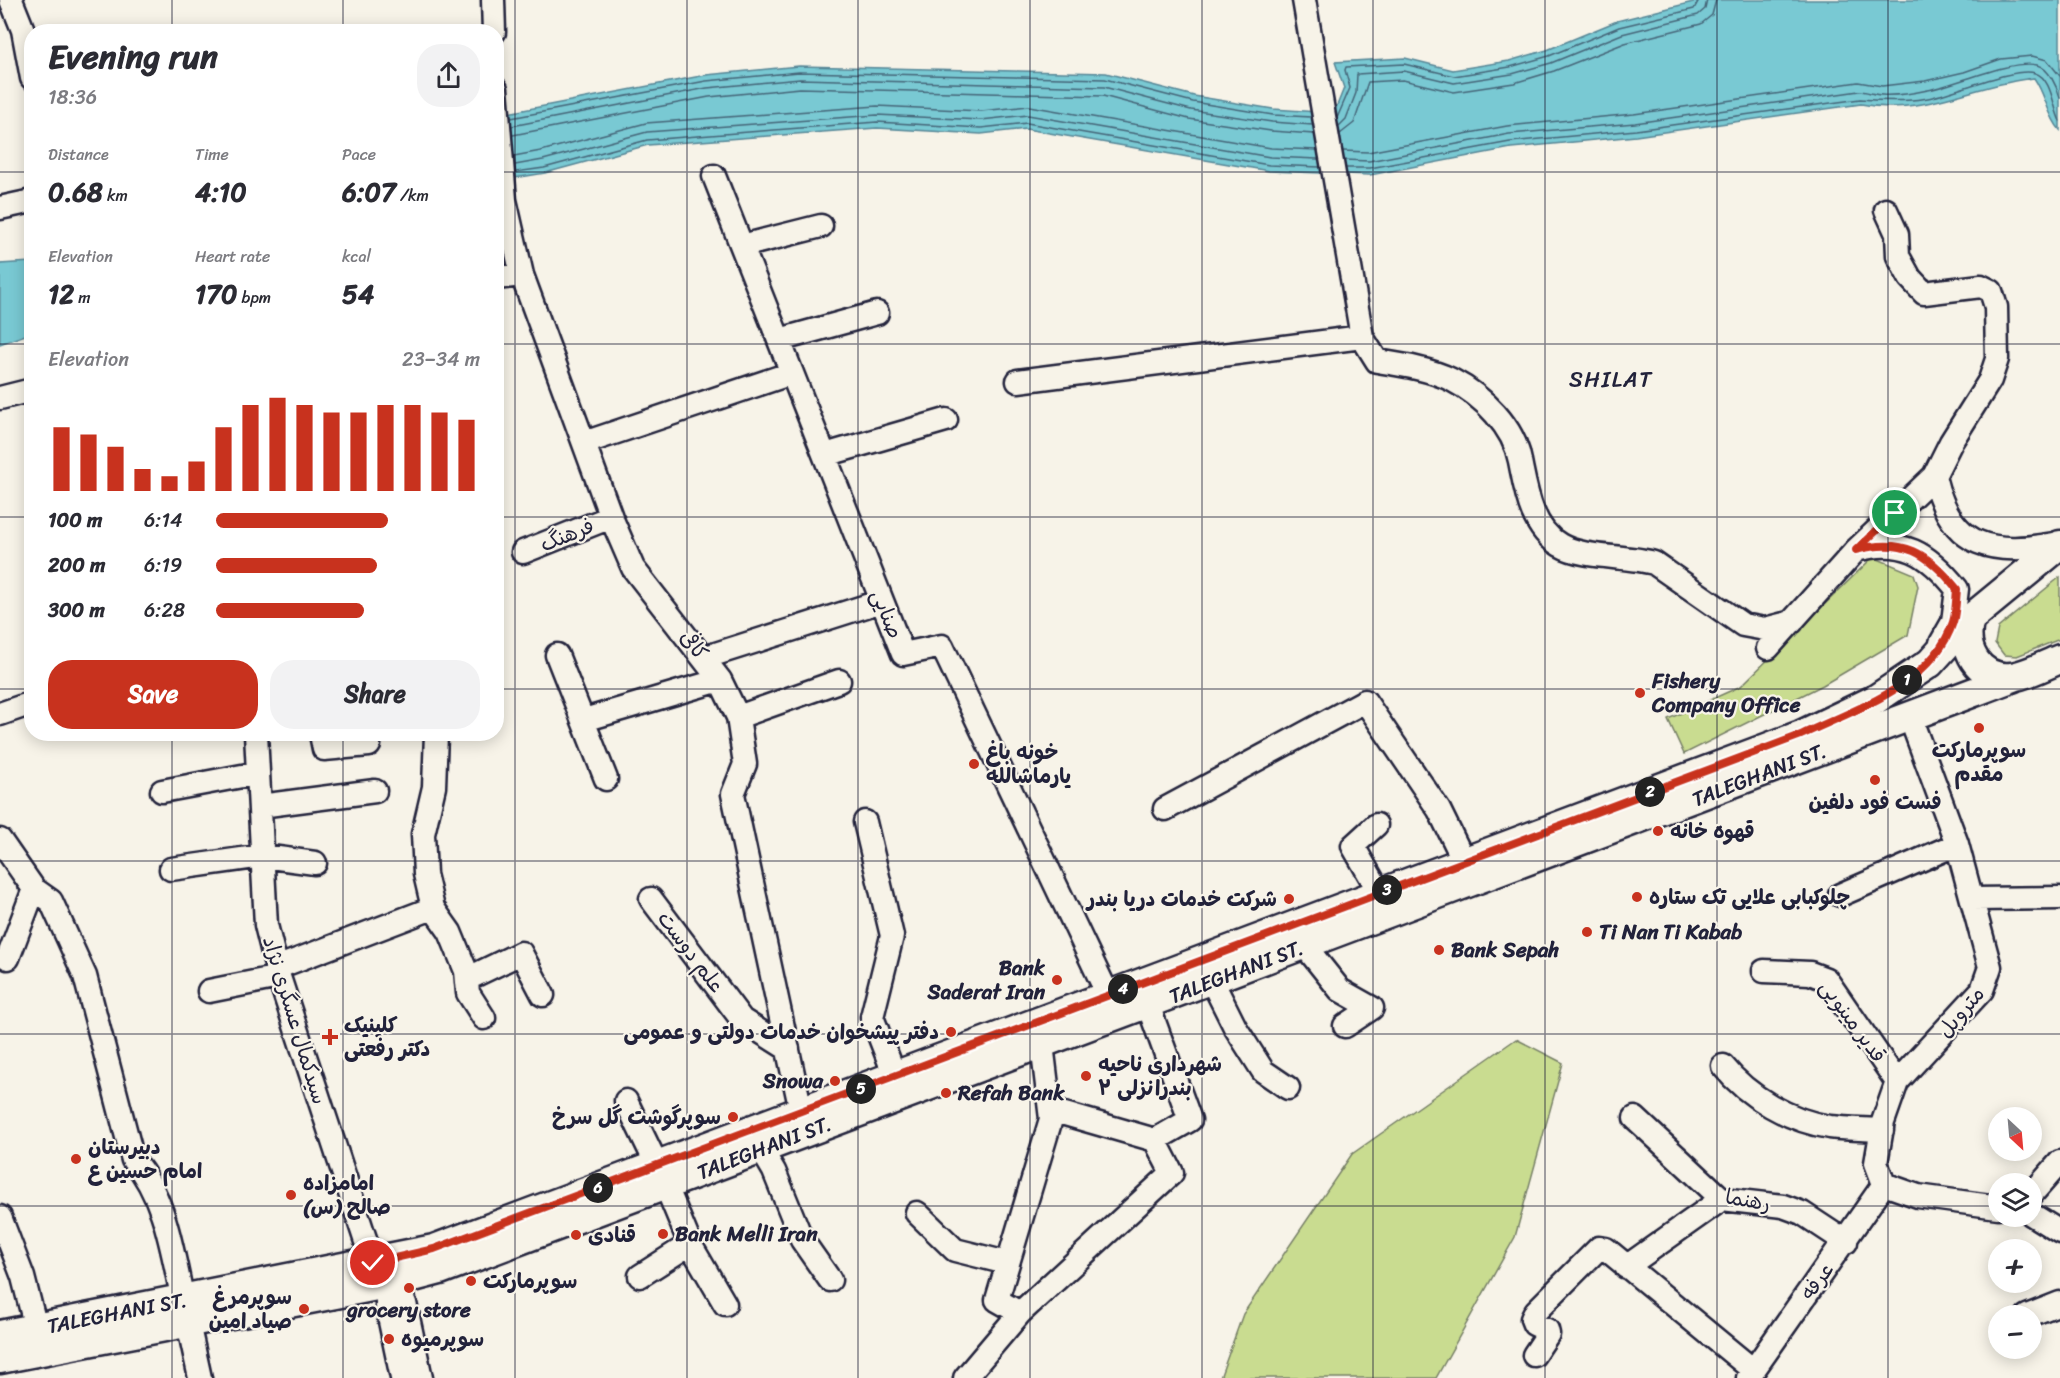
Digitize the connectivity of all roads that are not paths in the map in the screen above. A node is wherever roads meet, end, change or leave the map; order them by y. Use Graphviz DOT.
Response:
graph roads {
  1 [pos="11,0"];
  2 [pos="493,0"];
  3 [pos="1304,0"];
  4 [pos="491,24"];
  5 [pos="24,35"];
  6 [pos="714,176"];
  7 [pos="504,188"];
  8 [pos="24,203"];
  9 [pos="0,208"];
  10 [pos="1886,210"];
  11 [pos="821,225"];
  12 [pos="742,246"];
  13 [pos="522,275"];
  14 [pos="504,277"];
  15 [pos="877,313"];
  16 [pos="1362,337"];
  17 [pos="779,340"];
  18 [pos="792,373"];
  19 [pos="1018,381"];
  20 [pos="24,392"];
  21 [pos="0,398"];
  22 [pos="946,420"];
  23 [pos="584,443"];
  24 [pos="825,455"];
  25 [pos="1934,476"];
  26 [pos="610,517"];
  27 [pos="2060,544"];
  28 [pos="1856,550"];
  29 [pos="523,552"];
  30 [pos="882,601"];
  31 [pos="1970,619"];
  32 [pos="1792,622"];
  33 [pos="1768,648"];
  34 [pos="557,655"];
  35 [pos="703,658"];
  36 [pos="2060,659"];
  37 [pos="1930,663"];
  38 [pos="2014,677"];
  39 [pos="720,680"];
  40 [pos="839,681"];
  41 [pos="1905,682"];
  42 [pos="1953,699"];
  43 [pos="24,706"];
  44 [pos="0,714"];
  45 [pos="738,717"];
  46 [pos="1910,717"];
  47 [pos="584,720"];
  48 [pos="256,741"];
  49 [pos="322,741"];
  50 [pos="436,741"];
  51 [pos="369,745"];
  52 [pos="258,773"];
  53 [pos="606,779"];
  54 [pos="375,790"];
  55 [pos="162,791"];
  56 [pos="260,806"];
  57 [pos="1165,809"];
  58 [pos="865,822"];
  59 [pos="1376,825"];
  60 [pos="0,840"];
  61 [pos="1957,844"];
  62 [pos="263,856"];
  63 [pos="1464,861"];
  64 [pos="315,863"];
  65 [pos="171,869"];
  66 [pos="34,889"];
  67 [pos="1380,893"];
  68 [pos="1840,895"];
  69 [pos="2060,898"];
  70 [pos="651,899"];
  71 [pos="1973,899"];
  72 [pos="434,908"];
  73 [pos="1305,946"];
  74 [pos="8,958"];
  75 [pos="1764,971"];
  76 [pos="277,973"];
  77 [pos="466,979"];
  78 [pos="1212,981"];
  79 [pos="209,991"];
  80 [pos="543,995"];
  81 [pos="1148,1005"];
  82 [pos="1112,1006"];
  83 [pos="484,1018"];
  84 [pos="1345,1026"];
  85 [pos="1042,1044"];
  86 [pos="788,1049"];
  87 [pos="1723,1066"];
  88 [pos="895,1076"];
  89 [pos="1898,1082"];
  90 [pos="1288,1088"];
  91 [pos="626,1101"];
  92 [pos="1051,1110"];
  93 [pos="801,1111"];
  94 [pos="1635,1118"];
  95 [pos="1882,1130"];
  96 [pos="1155,1140"];
  97 [pos="761,1149"];
  98 [pos="2060,1162"];
  99 [pos="662,1176"];
  100 [pos="2042,1182"];
  101 [pos="1884,1184"];
  102 [pos="1722,1199"];
  103 [pos="1988,1206"];
  104 [pos="917,1213"];
  105 [pos="0,1217"];
  106 [pos="2042,1221"];
  107 [pos="2060,1232"];
  108 [pos="1846,1242"];
  109 [pos="690,1244"];
  110 [pos="1006,1263"];
  111 [pos="1626,1267"];
  112 [pos="380,1273"];
  113 [pos="640,1276"];
  114 [pos="830,1280"];
  115 [pos="2060,1303"];
  116 [pos="724,1304"];
  117 [pos="2042,1310"];
  118 [pos="186,1311"];
  119 [pos="1020,1312"];
  120 [pos="36,1328"];
  121 [pos="0,1335"];
  122 [pos="1534,1355"];
  123 [pos="0,1359"];
  124 [pos="1750,1374"];
  125 [pos="200,1378"];
  126 [pos="402,1378"];
  127 [pos="421,1378"];
  128 [pos="965,1378"];
  1 -- 5 [label="street"];
  2 -- 4 [label="street"];
  3 -- 16 [label="street"];
  6 -- 12 [label="street, صنایی"];
  7 -- 13 [label="street, کافی"];
  8 -- 9 [label="street"];
  10 -- 25 [label="street"];
  11 -- 12 [label="street"];
  12 -- 17 [label="street, صنایی"];
  13 -- 14 [label="street"];
  13 -- 23 [label="street, کافی"];
  15 -- 17 [label="street"];
  16 -- 19 [label="street"];
  16 -- 32 [label="street"];
  17 -- 18 [label="street, صنایی"];
  18 -- 23 [label="street"];
  18 -- 24 [label="street, صنایی"];
  20 -- 21 [label="street"];
  22 -- 24 [label="street"];
  23 -- 26 [label="street, کافی"];
  24 -- 30 [label="street, صنایی"];
  25 -- 27 [label="street"];
  25 -- 28 [label="street"];
  26 -- 29 [label="street, فرهنگ"];
  26 -- 35 [label="street, کافی"];
  27 -- 31 [label="main road, TALEGHANI ST."];
  28 -- 32 [label="street"];
  28 -- 37 [label="street"];
  30 -- 35 [label="street"];
  30 -- 82 [label="street, صنایی"];
  31 -- 37 [label="main road, TALEGHANI ST."];
  31 -- 38 [label="main road"];
  32 -- 33 [label="street"];
  34 -- 47 [label="street"];
  35 -- 39 [label="street, کافی"];
  36 -- 38 [label="main road, TALEGHANI ST."];
  37 -- 41 [label="main road, TALEGHANI ST."];
  38 -- 42 [label="main road, TALEGHANI ST."];
  39 -- 45 [label="street, کافی"];
  39 -- 47 [label="street"];
  40 -- 45 [label="street"];
  41 -- 42 [label="main road"];
  41 -- 63 [label="main road, TALEGHANI ST."];
  42 -- 46 [label="main road, TALEGHANI ST."];
  43 -- 44 [label="street"];
  45 -- 86 [label="street, کافی"];
  46 -- 61 [label="street, متروپل"];
  46 -- 73 [label="main road, TALEGHANI ST."];
  47 -- 53 [label="street"];
  48 -- 52 [label="street, سیدکمال عسگری نژاد"];
  49 -- 51 [label="street"];
  50 -- 72 [label="street"];
  52 -- 55 [label="street"];
  52 -- 56 [label="street, سیدکمال عسگری نژاد"];
  54 -- 56 [label="street"];
  56 -- 62 [label="street, سیدکمال عسگری نژاد"];
  57 -- 63 [label="street"];
  58 -- 88 [label="street"];
  59 -- 67 [label="street"];
  60 -- 66 [label="street"];
  61 -- 68 [label="street"];
  61 -- 71 [label="street, متروپل"];
  62 -- 64 [label="street"];
  62 -- 65 [label="street"];
  62 -- 76 [label="street, سیدکمال عسگری نژاد"];
  63 -- 67 [label="main road, TALEGHANI ST."];
  66 -- 74 [label="street"];
  66 -- 118 [label="street"];
  67 -- 82 [label="main road, TALEGHANI ST."];
  69 -- 71 [label="street"];
  70 -- 86 [label="street, علم دوست"];
  71 -- 89 [label="street, متروپل"];
  72 -- 76 [label="street"];
  72 -- 77 [label="street"];
  73 -- 78 [label="main road, TALEGHANI ST."];
  73 -- 84 [label="street"];
  75 -- 89 [label="street, قدیر مینویی"];
  76 -- 79 [label="street"];
  76 -- 112 [label="street, سیدکمال عسگری نژاد"];
  77 -- 80 [label="street"];
  77 -- 83 [label="street"];
  78 -- 81 [label="main road, TALEGHANI ST."];
  78 -- 90 [label="street"];
  81 -- 82 [label="main road, TALEGHANI ST."];
  81 -- 96 [label="street"];
  82 -- 85 [label="main road, TALEGHANI ST."];
  82 -- 88 [label="main road, TALEGHANI ST."];
  85 -- 92 [label="street"];
  85 -- 97 [label="main road, TALEGHANI ST."];
  86 -- 93 [label="street, کافی"];
  87 -- 95 [label="street"];
  88 -- 93 [label="main road, TALEGHANI ST."];
  89 -- 95 [label="street, متروپل"];
  91 -- 99 [label="street"];
  92 -- 96 [label="street"];
  92 -- 110 [label="street"];
  93 -- 99 [label="main road, TALEGHANI ST."];
  94 -- 102 [label="street, رهنما"];
  95 -- 101 [label="street, متروپل"];
  96 -- 119 [label="street"];
  97 -- 99 [label="main road, TALEGHANI ST."];
  97 -- 114 [label="street"];
  98 -- 100 [label="street"];
  99 -- 109 [label="street"];
  99 -- 112 [label="main road, TALEGHANI ST."];
  101 -- 103 [label="street"];
  101 -- 108 [label="street, عرفه"];
  102 -- 108 [label="street, رهنما"];
  102 -- 111 [label="street"];
  104 -- 110 [label="street"];
  105 -- 120 [label="street"];
  106 -- 107 [label="street"];
  108 -- 124 [label="street, عرفه"];
  109 -- 113 [label="street"];
  109 -- 116 [label="street"];
  110 -- 119 [label="street"];
  111 -- 122 [label="street"];
  111 -- 124 [label="street"];
  112 -- 118 [label="main road, TALEGHANI ST."];
  112 -- 126 [label="street"];
  112 -- 127 [label="street"];
  115 -- 117 [label="street"];
  118 -- 120 [label="main road, TALEGHANI ST."];
  118 -- 123 [label="main road, TALEGHANI ST."];
  118 -- 125 [label="street"];
  119 -- 128 [label="street"];
  120 -- 121 [label="main road, TALEGHANI ST."];
}
